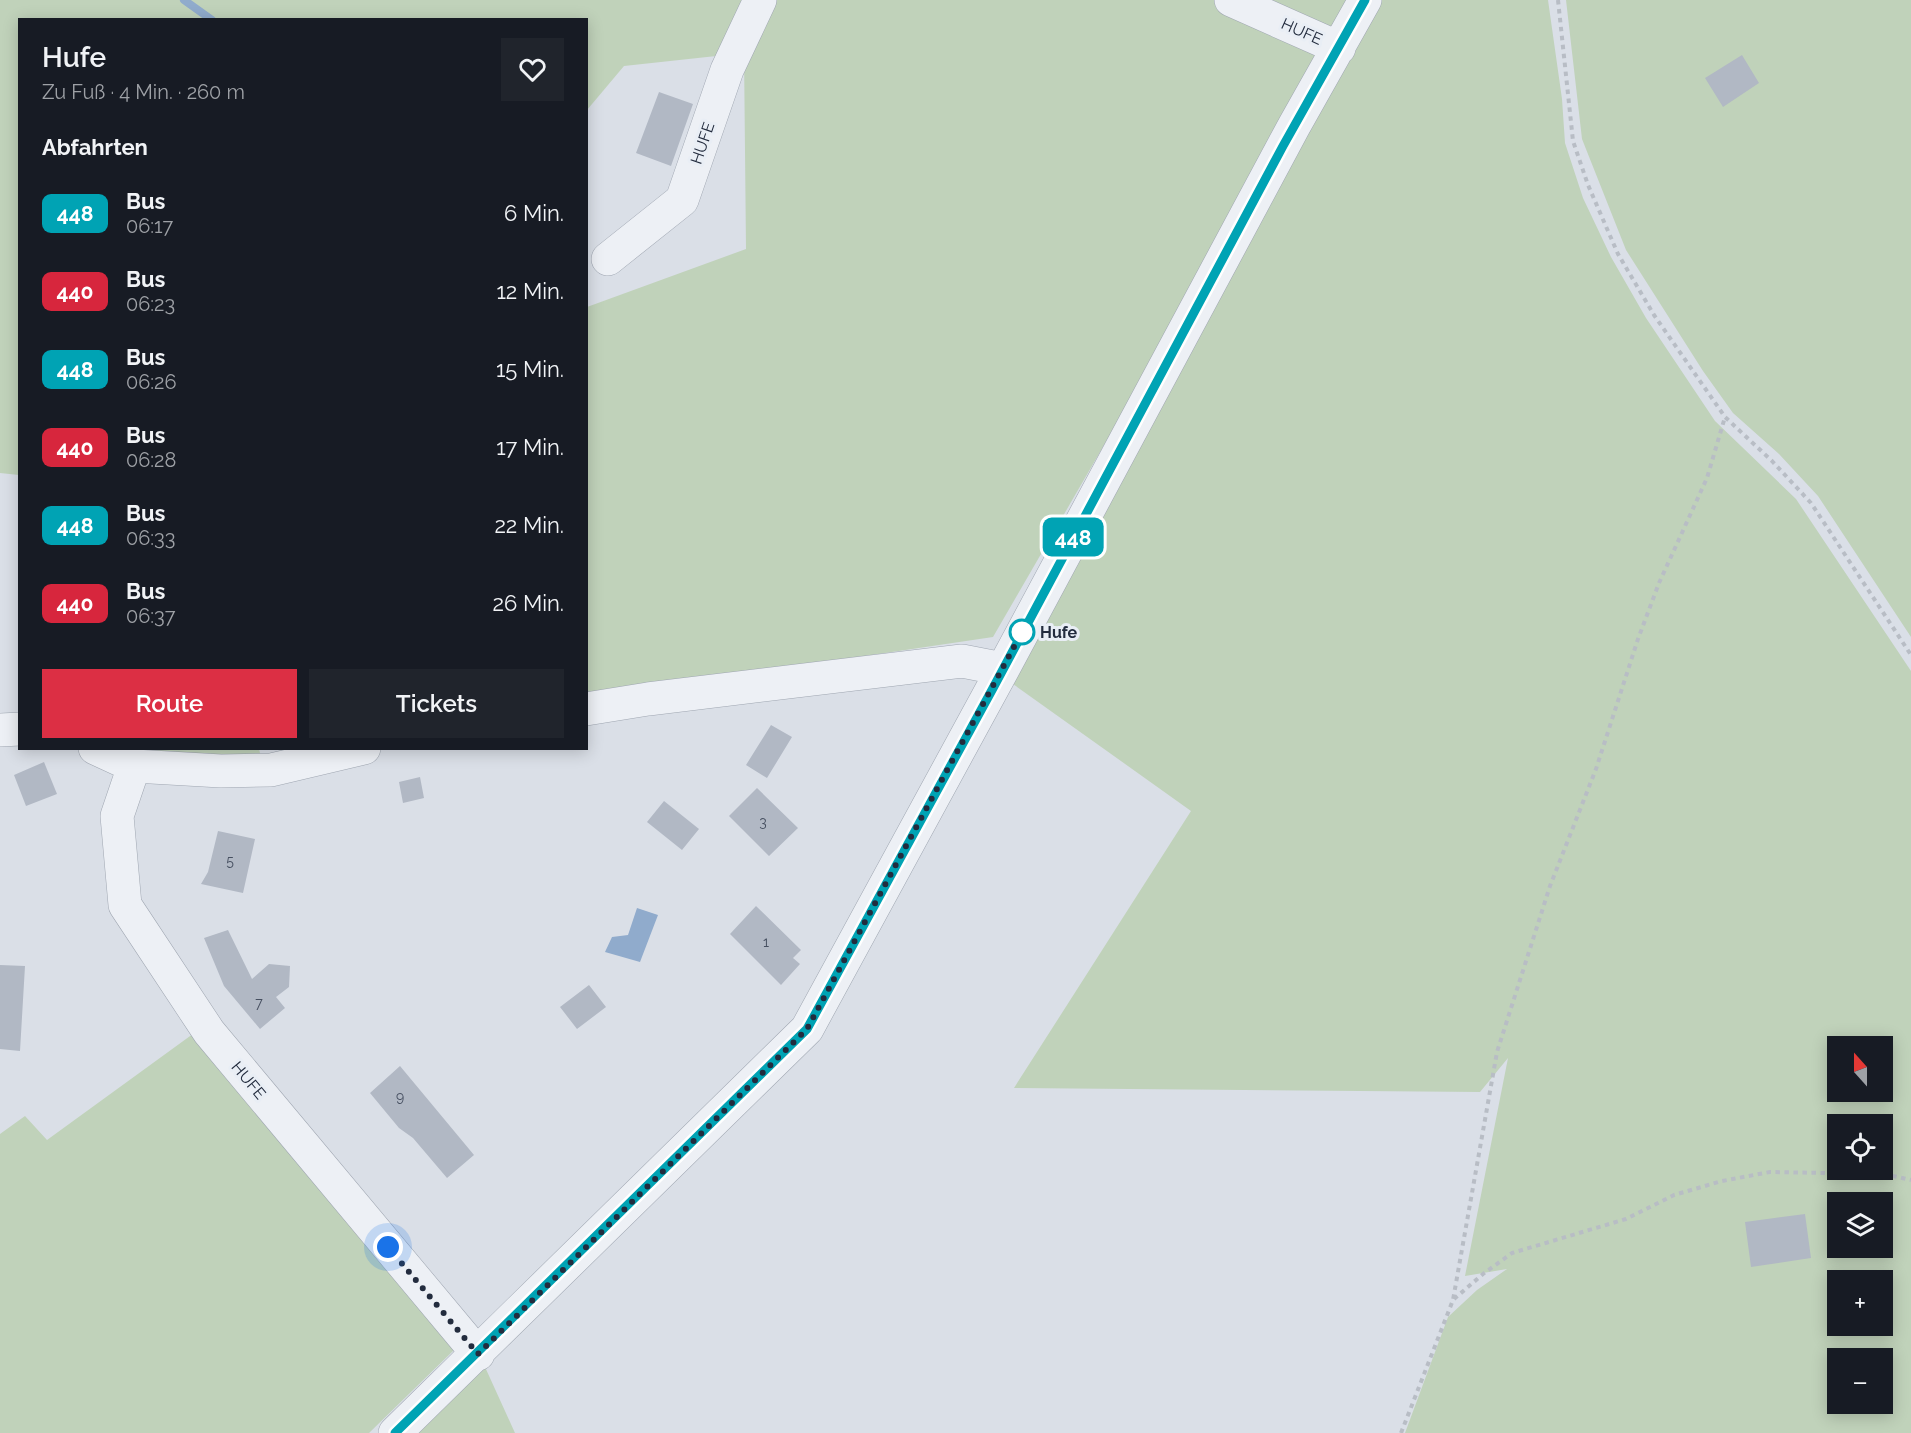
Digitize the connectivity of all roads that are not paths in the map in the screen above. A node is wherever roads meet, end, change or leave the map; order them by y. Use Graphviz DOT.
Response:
graph roads {
  1 [pos="760,0"];
  2 [pos="1231,0"];
  3 [pos="1365,0"];
  4 [pos="1339,48"];
  5 [pos="608,259"];
  6 [pos="1003,669"];
  7 [pos="588,709"];
  8 [pos="18,729"];
  9 [pos="0,730"];
  10 [pos="99,750"];
  11 [pos="356,750"];
  12 [pos="134,766"];
  13 [pos="478,1354"];
  14 [pos="395,1433"];
  1 -- 5 [label="street, HUFE"];
  2 -- 4 [label="street, HUFE"];
  3 -- 4 [label="street"];
  4 -- 6 [label="street"];
  6 -- 7 [label="street"];
  6 -- 13 [label="street"];
  8 -- 9 [label="street"];
  10 -- 12 [label="street"];
  11 -- 12 [label="street"];
  12 -- 13 [label="street, HUFE"];
  13 -- 14 [label="street"];
}
